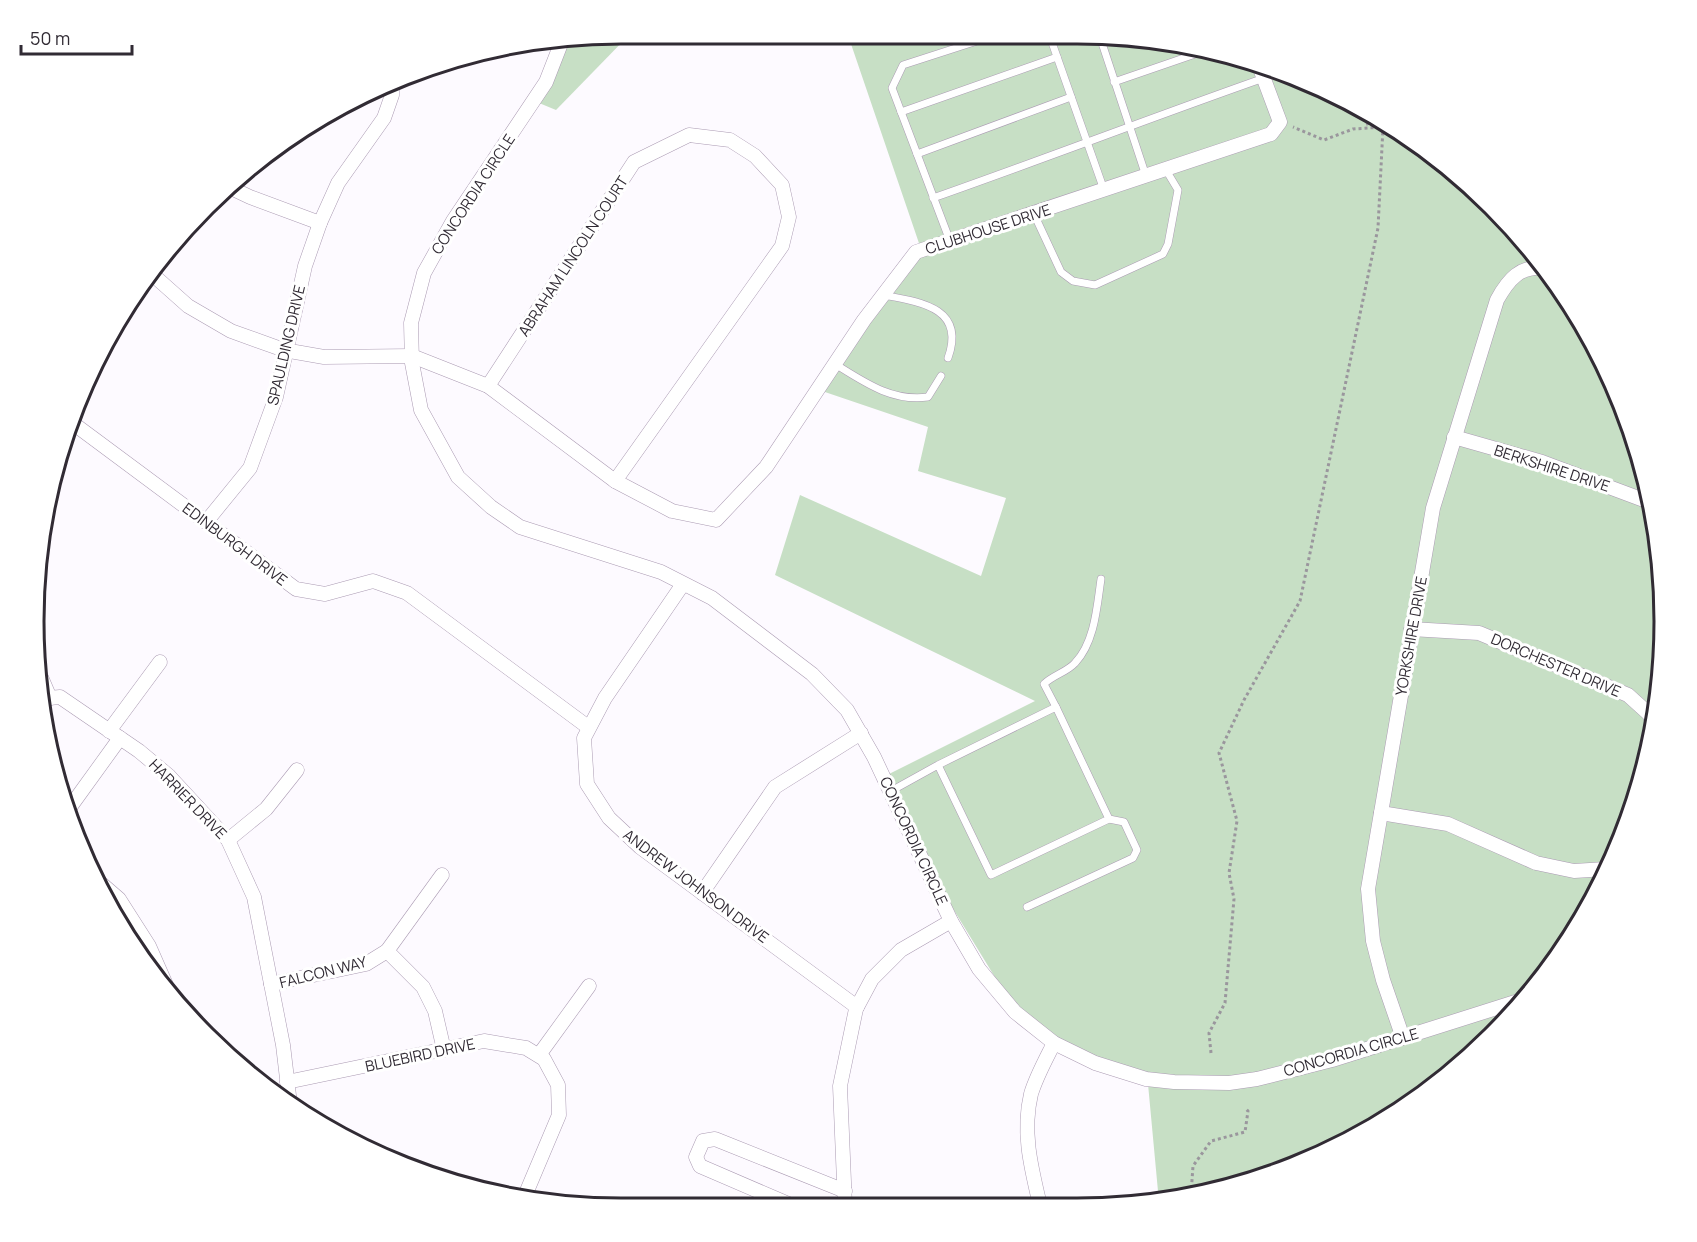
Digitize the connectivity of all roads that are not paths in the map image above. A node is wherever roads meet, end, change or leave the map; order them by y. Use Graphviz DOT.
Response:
graph roads {
  1 [pos="968,44"];
  2 [pos="1052,44"];
  3 [pos="1102,45"];
  4 [pos="559,47"];
  5 [pos="1191,55"];
  6 [pos="1057,57"];
  7 [pos="1262,74"];
  8 [pos="1264,78"];
  9 [pos="1114,82"];
  10 [pos="392,91"];
  11 [pos="1071,97"];
  12 [pos="901,112"];
  13 [pos="1129,126"];
  14 [pos="1088,143"];
  15 [pos="917,154"];
  16 [pos="1166,170"];
  17 [pos="1146,176"];
  18 [pos="1104,190"];
  19 [pos="236,191"];
  20 [pos="933,198"];
  21 [pos="1034,214"];
  22 [pos="320,224"];
  23 [pos="950,241"];
  24 [pos="1534,269"];
  25 [pos="157,278"];
  26 [pos="883,295"];
  27 [pos="286,351"];
  28 [pos="412,356"];
  29 [pos="948,358"];
  30 [pos="835,364"];
  31 [pos="941,376"];
  32 [pos="488,386"];
  33 [pos="77,426"];
  34 [pos="1454,437"];
  35 [pos="615,481"];
  36 [pos="1640,499"];
  37 [pos="206,522"];
  38 [pos="1101,579"];
  39 [pos="683,584"];
  40 [pos="1412,629"];
  41 [pos="160,662"];
  42 [pos="49,699"];
  43 [pos="1056,707"];
  44 [pos="1646,711"];
  45 [pos="588,727"];
  46 [pos="861,733"];
  47 [pos="115,734"];
  48 [pos="938,765"];
  49 [pos="297,770"];
  50 [pos="891,791"];
  51 [pos="73,802"];
  52 [pos="1381,813"];
  53 [pos="1109,819"];
  54 [pos="228,840"];
  55 [pos="1597,870"];
  56 [pos="442,875"];
  57 [pos="112,893"];
  58 [pos="702,893"];
  59 [pos="1027,907"];
  60 [pos="951,921"];
  61 [pos="387,951"];
  62 [pos="157,965"];
  63 [pos="271,984"];
  64 [pos="589,986"];
  65 [pos="1508,1005"];
  66 [pos="857,1007"];
  67 [pos="1403,1038"];
  68 [pos="1054,1043"];
  69 [pos="444,1050"];
  70 [pos="539,1055"];
  71 [pos="287,1082"];
  72 [pos="288,1093"];
  73 [pos="527,1191"];
  74 [pos="845,1191"];
  75 [pos="775,1198"];
  76 [pos="845,1198"];
  77 [pos="1038,1198"];
  1 -- 12 [label="lane"];
  2 -- 6 [label="lane"];
  3 -- 9 [label="lane"];
  4 -- 28 [label="street, CONCORDIA CIRCLE"];
  5 -- 9 [label="lane"];
  6 -- 11 [label="lane"];
  6 -- 12 [label="lane"];
  7 -- 8 [label="street"];
  8 -- 13 [label="lane"];
  8 -- 16 [label="street, CLUBHOUSE DRIVE"];
  9 -- 13 [label="lane"];
  10 -- 22 [label="street, SPAULDING DRIVE"];
  11 -- 14 [label="lane"];
  11 -- 15 [label="lane"];
  12 -- 15 [label="lane"];
  13 -- 14 [label="lane"];
  13 -- 17 [label="lane"];
  14 -- 18 [label="lane"];
  14 -- 20 [label="lane"];
  15 -- 20 [label="lane"];
  16 -- 17 [label="street, CLUBHOUSE DRIVE"];
  16 -- 21 [label="lane"];
  17 -- 18 [label="street, CLUBHOUSE DRIVE"];
  18 -- 21 [label="street, CLUBHOUSE DRIVE"];
  19 -- 22 [label="street"];
  20 -- 23 [label="lane"];
  21 -- 23 [label="street, CLUBHOUSE DRIVE"];
  22 -- 27 [label="street, SPAULDING DRIVE"];
  23 -- 26 [label="street, CLUBHOUSE DRIVE"];
  24 -- 34 [label="street, YORKSHIRE DRIVE"];
  25 -- 27 [label="street"];
  26 -- 29 [label="lane"];
  26 -- 30 [label="street, CLUBHOUSE DRIVE"];
  27 -- 28 [label="street"];
  27 -- 37 [label="street, SPAULDING DRIVE"];
  28 -- 32 [label="street"];
  28 -- 39 [label="street, CONCORDIA CIRCLE"];
  30 -- 31 [label="lane"];
  30 -- 35 [label="street, CLUBHOUSE DRIVE"];
  32 -- 35 [label="street"];
  32 -- 35 [label="street, ABRAHAM LINCOLN COURT"];
  33 -- 37 [label="street, EDINBURGH DRIVE"];
  34 -- 36 [label="street, BERKSHIRE DRIVE"];
  34 -- 40 [label="street, YORKSHIRE DRIVE"];
  37 -- 45 [label="street, EDINBURGH DRIVE"];
  38 -- 43 [label="lane"];
  39 -- 45 [label="street, ANDREW JOHNSON DRIVE"];
  39 -- 46 [label="street, CONCORDIA CIRCLE"];
  40 -- 44 [label="street, DORCHESTER DRIVE"];
  40 -- 52 [label="street, YORKSHIRE DRIVE"];
  41 -- 47 [label="street"];
  42 -- 47 [label="street, HARRIER DRIVE"];
  43 -- 48 [label="lane"];
  43 -- 53 [label="lane"];
  45 -- 58 [label="street, ANDREW JOHNSON DRIVE"];
  46 -- 50 [label="street, CONCORDIA CIRCLE"];
  46 -- 58 [label="street"];
  47 -- 51 [label="street"];
  47 -- 54 [label="street, HARRIER DRIVE"];
  48 -- 50 [label="lane"];
  48 -- 53 [label="lane"];
  49 -- 54 [label="street"];
  50 -- 60 [label="street, CONCORDIA CIRCLE"];
  52 -- 55 [label="street"];
  52 -- 67 [label="street, YORKSHIRE DRIVE"];
  53 -- 59 [label="lane"];
  54 -- 63 [label="street, HARRIER DRIVE"];
  56 -- 61 [label="street, FALCON WAY"];
  57 -- 62 [label="street"];
  58 -- 66 [label="street, ANDREW JOHNSON DRIVE"];
  60 -- 66 [label="street"];
  60 -- 68 [label="street, CONCORDIA CIRCLE"];
  61 -- 63 [label="street, FALCON WAY"];
  61 -- 69 [label="street"];
  63 -- 71 [label="street, HARRIER DRIVE"];
  64 -- 70 [label="street"];
  65 -- 67 [label="street, CONCORDIA CIRCLE"];
  66 -- 74 [label="street"];
  67 -- 68 [label="street, CONCORDIA CIRCLE"];
  68 -- 77 [label="street"];
  69 -- 70 [label="street, BLUEBIRD DRIVE"];
  69 -- 71 [label="street, BLUEBIRD DRIVE"];
  70 -- 73 [label="street"];
  71 -- 72 [label="street, HARRIER DRIVE"];
  74 -- 75 [label="street"];
  74 -- 76 [label="street"];
}
